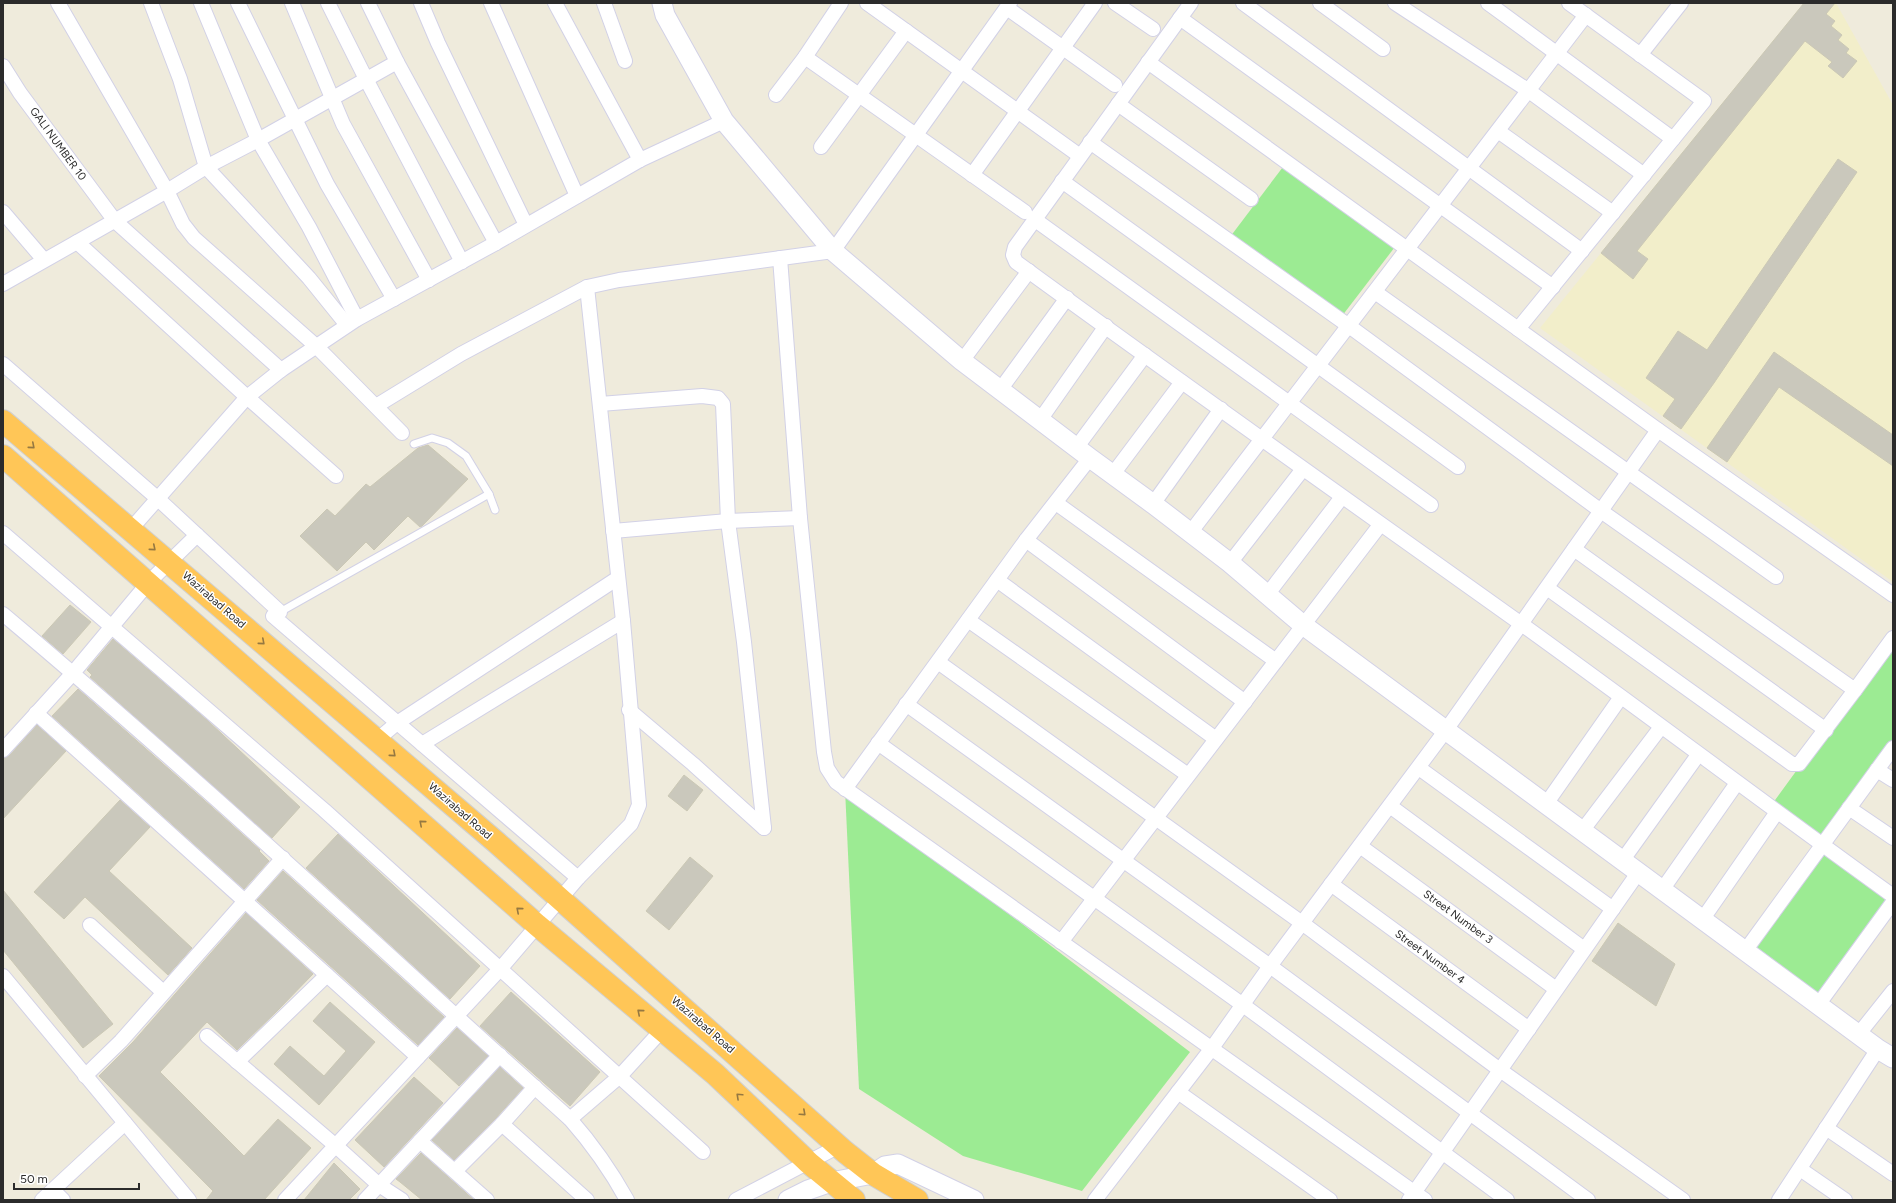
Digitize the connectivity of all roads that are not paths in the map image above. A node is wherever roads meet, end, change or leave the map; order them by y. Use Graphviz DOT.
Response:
graph roads {
  1 [pos="58,3"];
  2 [pos="150,3"];
  3 [pos="201,3"];
  4 [pos="238,3"];
  5 [pos="292,3"];
  6 [pos="328,3"];
  7 [pos="368,3"];
  8 [pos="421,3"];
  9 [pos="491,3"];
  10 [pos="555,3"];
  11 [pos="604,3"];
  12 [pos="662,3"];
  13 [pos="841,3"];
  14 [pos="867,3"];
  15 [pos="1095,3"];
  16 [pos="1115,3"];
  17 [pos="1191,3"];
  18 [pos="1243,3"];
  19 [pos="1320,3"];
  20 [pos="1395,3"];
  21 [pos="1488,3"];
  22 [pos="1569,3"];
  23 [pos="1681,3"];
  24 [pos="1009,6"];
  25 [pos="1586,15"];
  26 [pos="1180,18"];
  27 [pos="1153,29"];
  28 [pos="906,31"];
  29 [pos="1063,49"];
  30 [pos="1383,49"];
  31 [pos="1557,55"];
  32 [pos="1640,55"];
  33 [pos="805,57"];
  34 [pos="625,61"];
  35 [pos="397,62"];
  36 [pos="1148,62"];
  37 [pos="3,66"];
  38 [pos="962,71"];
  39 [pos="366,79"];
  40 [pos="1115,85"];
  41 [pos="1529,91"];
  42 [pos="860,94"];
  43 [pos="776,96"];
  44 [pos="331,99"];
  45 [pos="1118,104"];
  46 [pos="1018,111"];
  47 [pos="295,119"];
  48 [pos="724,121"];
  49 [pos="1498,131"];
  50 [pos="916,134"];
  51 [pos="1674,139"];
  52 [pos="258,140"];
  53 [pos="1090,142"];
  54 [pos="821,147"];
  55 [pos="1080,156"];
  56 [pos="640,160"];
  57 [pos="206,167"];
  58 [pos="1469,168"];
  59 [pos="972,175"];
  60 [pos="1644,175"];
  61 [pos="1062,181"];
  62 [pos="167,191"];
  63 [pos="577,196"];
  64 [pos="1251,199"];
  65 [pos="1441,206"];
  66 [pos="3,212"];
  67 [pos="1613,213"];
  68 [pos="1030,216"];
  69 [pos="115,221"];
  70 [pos="526,225"];
  71 [pos="77,242"];
  72 [pos="496,243"];
  73 [pos="1408,249"];
  74 [pos="1582,250"];
  75 [pos="832,251"];
  76 [pos="780,258"];
  77 [pos="44,260"];
  78 [pos="462,262"];
  79 [pos="1029,271"];
  80 [pos="428,280"];
  81 [pos="3,284"];
  82 [pos="587,287"];
  83 [pos="1552,287"];
  84 [pos="1375,292"];
  85 [pos="394,298"];
  86 [pos="1067,298"];
  87 [pos="352,322"];
  88 [pos="1106,326"];
  89 [pos="1349,326"];
  90 [pos="1518,329"];
  91 [pos="316,346"];
  92 [pos="1145,355"];
  93 [pos="962,361"];
  94 [pos="3,364"];
  95 [pos="1319,365"];
  96 [pos="281,370"];
  97 [pos="1182,382"];
  98 [pos="1000,390"];
  99 [pos="247,397"];
  100 [pos="1290,403"];
  101 [pos="600,404"];
  102 [pos="376,406"];
  103 [pos="1220,409"];
  104 [pos="3,420"];
  105 [pos="1040,420"];
  106 [pos="1658,430"];
  107 [pos="402,433"];
  108 [pos="1262,440"];
  109 [pos="414,444"];
  110 [pos="1083,453"];
  111 [pos="3,456"];
  112 [pos="1458,467"];
  113 [pos="1303,469"];
  114 [pos="1628,471"];
  115 [pos="1113,474"];
  116 [pos="336,476"];
  117 [pos="489,494"];
  118 [pos="1342,497"];
  119 [pos="157,498"];
  120 [pos="1056,503"];
  121 [pos="1153,504"];
  122 [pos="1431,505"];
  123 [pos="496,510"];
  124 [pos="1601,511"];
  125 [pos="800,518"];
  126 [pos="728,522"];
  127 [pos="1380,525"];
  128 [pos="131,529"];
  129 [pos="613,531"];
  130 [pos="3,533"];
  131 [pos="1190,533"];
  132 [pos="197,536"];
  133 [pos="1026,540"];
  134 [pos="1574,549"];
  135 [pos="170,562"];
  136 [pos="1230,563"];
  137 [pos="1776,577"];
  138 [pos="618,578"];
  139 [pos="997,580"];
  140 [pos="149,582"];
  141 [pos="1547,588"];
  142 [pos="1267,595"];
  143 [pos="1893,595"];
  144 [pos="280,612"];
  145 [pos="3,614"];
  146 [pos="623,620"];
  147 [pos="968,620"];
  148 [pos="1521,624"];
  149 [pos="1303,625"];
  150 [pos="111,627"];
  151 [pos="1893,638"];
  152 [pos="1276,661"];
  153 [pos="938,662"];
  154 [pos="73,673"];
  155 [pos="1855,690"];
  156 [pos="1621,697"];
  157 [pos="1245,702"];
  158 [pos="906,704"];
  159 [pos="629,710"];
  160 [pos="36,714"];
  161 [pos="397,723"];
  162 [pos="1661,727"];
  163 [pos="1446,730"];
  164 [pos="1826,730"];
  165 [pos="1216,739"];
  166 [pos="376,740"];
  167 [pos="878,743"];
  168 [pos="422,744"];
  169 [pos="1893,748"];
  170 [pos="3,750"];
  171 [pos="1698,754"];
  172 [pos="1419,768"];
  173 [pos="1877,770"];
  174 [pos="1188,775"];
  175 [pos="1893,780"];
  176 [pos="1737,783"];
  177 [pos="845,789"];
  178 [pos="1546,804"];
  179 [pos="1390,806"];
  180 [pos="1849,808"];
  181 [pos="1777,812"];
  182 [pos="1156,818"];
  183 [pos="1582,831"];
  184 [pos="1893,838"];
  185 [pos="1822,845"];
  186 [pos="1360,846"];
  187 [pos="283,858"];
  188 [pos="1124,860"];
  189 [pos="1622,861"];
  190 [pos="1638,873"];
  191 [pos="578,878"];
  192 [pos="1331,884"];
  193 [pos="1662,890"];
  194 [pos="1893,896"];
  195 [pos="560,899"];
  196 [pos="1094,899"];
  197 [pos="246,901"];
  198 [pos="1893,902"];
  199 [pos="1613,909"];
  200 [pos="1702,920"];
  201 [pos="1302,923"];
  202 [pos="90,925"];
  203 [pos="537,925"];
  204 [pos="1061,942"];
  205 [pos="1584,949"];
  206 [pos="1745,951"];
  207 [pos="1270,966"];
  208 [pos="501,968"];
  209 [pos="327,975"];
  210 [pos="4,979"];
  211 [pos="1556,989"];
  212 [pos="1893,991"];
  213 [pos="164,992"];
  214 [pos="1243,1005"];
  215 [pos="1818,1005"];
  216 [pos="456,1016"];
  217 [pos="1529,1029"];
  218 [pos="662,1030"];
  219 [pos="1858,1035"];
  220 [pos="206,1036"];
  221 [pos="1212,1048"];
  222 [pos="1885,1053"];
  223 [pos="500,1055"];
  224 [pos="418,1057"];
  225 [pos="237,1062"];
  226 [pos="1500,1070"];
  227 [pos="85,1076"];
  228 [pos="620,1076"];
  229 [pos="535,1087"];
  230 [pos="1178,1092"];
  231 [pos="1470,1113"];
  232 [pos="570,1119"];
  233 [pos="124,1123"];
  234 [pos="502,1124"];
  235 [pos="1826,1128"];
  236 [pos="420,1141"];
  237 [pos="336,1146"];
  238 [pos="839,1146"];
  239 [pos="703,1152"];
  240 [pos="1442,1152"];
  241 [pos="809,1163"];
  242 [pos="1800,1169"];
  243 [pos="455,1171"];
  244 [pos="873,1174"];
  245 [pos="1893,1174"];
  246 [pos="831,1182"];
  247 [pos="379,1185"];
  248 [pos="53,1190"];
  249 [pos="1416,1197"];
  250 [pos="622,1198"];
  251 [pos="42,1200"];
  252 [pos="63,1200"];
  253 [pos="188,1200"];
  254 [pos="285,1200"];
  255 [pos="365,1200"];
  256 [pos="402,1200"];
  257 [pos="487,1200"];
  258 [pos="587,1200"];
  259 [pos="736,1200"];
  260 [pos="788,1200"];
  261 [pos="854,1200"];
  262 [pos="918,1200"];
  263 [pos="974,1200"];
  264 [pos="1095,1200"];
  265 [pos="1330,1200"];
  266 [pos="1507,1200"];
  267 [pos="1588,1200"];
  268 [pos="1683,1200"];
  269 [pos="1779,1200"];
  270 [pos="1845,1200"];
  1 -- 62 [label="street"];
  2 -- 57 [label="street"];
  3 -- 52 [label="street"];
  4 -- 47 [label="street"];
  5 -- 44 [label="street"];
  6 -- 39 [label="street"];
  7 -- 35 [label="street"];
  8 -- 70 [label="street"];
  9 -- 63 [label="street"];
  10 -- 56 [label="street"];
  11 -- 34 [label="street"];
  12 -- 48 [label="street"];
  13 -- 33 [label="street"];
  14 -- 28 [label="street"];
  15 -- 29 [label="street"];
  16 -- 27 [label="street"];
  17 -- 26 [label="street"];
  18 -- 58 [label="street"];
  19 -- 30 [label="street"];
  20 -- 41 [label="street"];
  21 -- 31 [label="street"];
  22 -- 25 [label="street"];
  23 -- 32 [label="street"];
  24 -- 29 [label="street"];
  24 -- 38 [label="street"];
  25 -- 31 [label="street"];
  25 -- 32 [label="street"];
  26 -- 36 [label="street"];
  26 -- 65 [label="street"];
  28 -- 38 [label="street"];
  28 -- 42 [label="street"];
  29 -- 40 [label="street"];
  29 -- 46 [label="street"];
  31 -- 41 [label="street"];
  31 -- 51 [label="street"];
  32 -- 51 [label="street"];
  33 -- 42 [label="street"];
  33 -- 43 [label="street"];
  35 -- 39 [label="street"];
  35 -- 72 [label="street"];
  36 -- 45 [label="street"];
  36 -- 73 [label="street"];
  37 -- 69 [label="street, GALI NUMBER 10"];
  38 -- 46 [label="street"];
  38 -- 50 [label="street"];
  39 -- 44 [label="street"];
  39 -- 78 [label="street"];
  41 -- 49 [label="street"];
  41 -- 60 [label="street"];
  42 -- 50 [label="street"];
  42 -- 54 [label="street"];
  44 -- 47 [label="street"];
  44 -- 80 [label="street"];
  45 -- 53 [label="street"];
  45 -- 64 [label="street"];
  46 -- 55 [label="street"];
  46 -- 59 [label="street"];
  47 -- 52 [label="street"];
  47 -- 85 [label="street"];
  48 -- 56 [label="street"];
  48 -- 75 [label="street"];
  49 -- 58 [label="street"];
  49 -- 67 [label="street"];
  50 -- 59 [label="street"];
  50 -- 75 [label="street"];
  51 -- 60 [label="street"];
  52 -- 57 [label="street"];
  52 -- 87 [label="street"];
  53 -- 55 [label="street"];
  53 -- 89 [label="street"];
  55 -- 61 [label="street"];
  56 -- 63 [label="street"];
  57 -- 62 [label="street"];
  57 -- 87 [label="street"];
  58 -- 65 [label="street"];
  58 -- 74 [label="street"];
  59 -- 68 [label="street"];
  60 -- 67 [label="street"];
  61 -- 68 [label="street"];
  61 -- 95 [label="street"];
  62 -- 69 [label="street"];
  62 -- 91 [label="street"];
  63 -- 70 [label="street"];
  65 -- 73 [label="street"];
  65 -- 83 [label="street"];
  66 -- 77 [label="street"];
  67 -- 74 [label="street"];
  68 -- 79 [label="street"];
  68 -- 100 [label="street"];
  69 -- 71 [label="street"];
  69 -- 96 [label="street, GALI NUMBER 10"];
  70 -- 72 [label="street"];
  71 -- 77 [label="street"];
  71 -- 99 [label="street"];
  72 -- 78 [label="street"];
  73 -- 84 [label="street"];
  73 -- 90 [label="street"];
  74 -- 83 [label="street"];
  75 -- 76 [label="street"];
  75 -- 93 [label="street"];
  76 -- 82 [label="street"];
  76 -- 125 [label="street"];
  77 -- 81 [label="street"];
  78 -- 80 [label="street"];
  79 -- 86 [label="street"];
  79 -- 93 [label="street"];
  80 -- 85 [label="street"];
  82 -- 101 [label="street"];
  82 -- 102 [label="street"];
  83 -- 90 [label="street"];
  84 -- 89 [label="street"];
  84 -- 114 [label="street"];
  85 -- 87 [label="street"];
  86 -- 88 [label="street"];
  86 -- 98 [label="street"];
  87 -- 91 [label="street"];
  88 -- 92 [label="street"];
  88 -- 105 [label="street"];
  89 -- 95 [label="street"];
  89 -- 124 [label="street"];
  90 -- 106 [label="street"];
  91 -- 96 [label="street"];
  91 -- 102 [label="street"];
  92 -- 97 [label="street"];
  92 -- 110 [label="street"];
  93 -- 98 [label="street"];
  94 -- 119 [label="street"];
  95 -- 100 [label="street"];
  95 -- 112 [label="street"];
  96 -- 99 [label="street"];
  97 -- 103 [label="street"];
  97 -- 115 [label="street"];
  98 -- 105 [label="street"];
  99 -- 116 [label="street"];
  99 -- 119 [label="street"];
  100 -- 108 [label="street"];
  100 -- 122 [label="street"];
  101 -- 126 [label="street"];
  101 -- 129 [label="street"];
  102 -- 107 [label="street"];
  103 -- 108 [label="street"];
  103 -- 121 [label="street"];
  104 -- 128 [label="highway, Wazirabad Road, one-way"];
  105 -- 110 [label="street"];
  106 -- 114 [label="street"];
  106 -- 143 [label="street"];
  108 -- 113 [label="street"];
  108 -- 131 [label="street"];
  109 -- 117 [label="lane"];
  110 -- 115 [label="street"];
  110 -- 120 [label="street"];
  111 -- 140 [label="highway"];
  113 -- 118 [label="street"];
  113 -- 136 [label="street"];
  114 -- 124 [label="street"];
  114 -- 137 [label="street"];
  115 -- 121 [label="street"];
  117 -- 123 [label="lane"];
  117 -- 144 [label="lane"];
  118 -- 127 [label="street"];
  118 -- 142 [label="street"];
  119 -- 128 [label="street"];
  119 -- 132 [label="street"];
  120 -- 133 [label="street"];
  120 -- 152 [label="street"];
  121 -- 131 [label="street"];
  124 -- 134 [label="street"];
  124 -- 155 [label="street"];
  125 -- 126 [label="street"];
  125 -- 177 [label="street"];
  126 -- 129 [label="street"];
  126 -- 159 [label="street"];
  127 -- 148 [label="street"];
  127 -- 149 [label="street"];
  128 -- 135 [label="highway, Wazirabad Road, one-way"];
  129 -- 138 [label="street"];
  130 -- 150 [label="street"];
  131 -- 136 [label="street"];
  132 -- 135 [label="street"];
  132 -- 144 [label="street"];
  133 -- 139 [label="street"];
  133 -- 157 [label="street"];
  134 -- 141 [label="street"];
  134 -- 164 [label="street"];
  135 -- 140 [label="street"];
  135 -- 166 [label="highway, Wazirabad Road, one-way"];
  136 -- 142 [label="street"];
  138 -- 146 [label="street"];
  138 -- 161 [label="street"];
  139 -- 147 [label="street"];
  139 -- 165 [label="street"];
  140 -- 150 [label="street"];
  203 -- 140 [label="highway, one-way"];
  141 -- 148 [label="street"];
  141 -- 164 [label="street"];
  142 -- 149 [label="street"];
  144 -- 161 [label="street"];
  145 -- 154 [label="street"];
  146 -- 159 [label="street"];
  146 -- 168 [label="street"];
  147 -- 153 [label="street"];
  147 -- 174 [label="street"];
  148 -- 156 [label="street"];
  148 -- 163 [label="street"];
  149 -- 152 [label="street"];
  149 -- 163 [label="street"];
  150 -- 154 [label="street"];
  150 -- 208 [label="street"];
  151 -- 155 [label="street"];
  152 -- 157 [label="street"];
  153 -- 158 [label="street"];
  153 -- 182 [label="street"];
  154 -- 160 [label="street"];
  154 -- 187 [label="street"];
  155 -- 164 [label="street"];
  156 -- 162 [label="street"];
  156 -- 178 [label="street"];
  157 -- 165 [label="street"];
  158 -- 167 [label="street"];
  158 -- 188 [label="street"];
  159 -- 191 [label="street"];
  160 -- 170 [label="street"];
  160 -- 197 [label="street"];
  161 -- 166 [label="street"];
  161 -- 168 [label="street"];
  162 -- 171 [label="street"];
  162 -- 183 [label="street"];
  163 -- 172 [label="street"];
  163 -- 178 [label="street"];
  165 -- 174 [label="street"];
  166 -- 195 [label="highway, Wazirabad Road, one-way"];
  167 -- 177 [label="street"];
  167 -- 196 [label="street"];
  168 -- 191 [label="street"];
  169 -- 173 [label="street"];
  171 -- 176 [label="street"];
  171 -- 189 [label="street"];
  172 -- 179 [label="street"];
  172 -- 199 [label="street"];
  173 -- 175 [label="street"];
  173 -- 180 [label="street"];
  174 -- 182 [label="street"];
  176 -- 181 [label="street"];
  176 -- 193 [label="street"];
  177 -- 204 [label="street"];
  178 -- 183 [label="street"];
  179 -- 186 [label="street"];
  179 -- 205 [label="street"];
  180 -- 184 [label="street"];
  180 -- 185 [label="street"];
  181 -- 185 [label="street"];
  181 -- 200 [label="street"];
  182 -- 188 [label="street"];
  182 -- 201 [label="street"];
  183 -- 189 [label="street"];
  185 -- 194 [label="street"];
  185 -- 206 [label="street"];
  186 -- 192 [label="street"];
  186 -- 211 [label="street, Street Number 3"];
  187 -- 197 [label="street"];
  187 -- 216 [label="street"];
  188 -- 196 [label="street"];
  188 -- 207 [label="street"];
  189 -- 190 [label="street"];
  190 -- 193 [label="street"];
  190 -- 199 [label="street"];
  191 -- 195 [label="street"];
  192 -- 201 [label="street"];
  192 -- 217 [label="street, Street Number 4"];
  193 -- 200 [label="street"];
  195 -- 203 [label="street"];
  195 -- 238 [label="highway, Wazirabad Road, one-way"];
  196 -- 204 [label="street"];
  196 -- 214 [label="street"];
  197 -- 209 [label="street"];
  197 -- 213 [label="street"];
  198 -- 215 [label="street"];
  199 -- 205 [label="street"];
  200 -- 206 [label="street"];
  201 -- 207 [label="street"];
  201 -- 226 [label="street"];
  202 -- 213 [label="street"];
  203 -- 208 [label="street"];
  218 -- 203 [label="highway, one-way"];
  204 -- 221 [label="street"];
  205 -- 211 [label="street"];
  206 -- 215 [label="street"];
  207 -- 214 [label="street"];
  207 -- 231 [label="street"];
  208 -- 216 [label="street"];
  208 -- 228 [label="street"];
  209 -- 224 [label="street"];
  209 -- 225 [label="street"];
  210 -- 227 [label="street"];
  211 -- 217 [label="street"];
  212 -- 219 [label="street"];
  213 -- 227 [label="street"];
  214 -- 221 [label="street"];
  214 -- 240 [label="street"];
  215 -- 219 [label="street"];
  216 -- 223 [label="street"];
  216 -- 224 [label="street"];
  217 -- 226 [label="street"];
  218 -- 228 [label="street"];
  241 -- 218 [label="highway, one-way"];
  219 -- 222 [label="street"];
  220 -- 225 [label="street"];
  221 -- 230 [label="street"];
  221 -- 249 [label="street"];
  222 -- 235 [label="street"];
  223 -- 229 [label="street"];
  223 -- 236 [label="street"];
  224 -- 237 [label="street"];
  225 -- 237 [label="street"];
  226 -- 231 [label="street"];
  226 -- 268 [label="street"];
  227 -- 233 [label="street"];
  228 -- 232 [label="street"];
  228 -- 239 [label="street"];
  229 -- 232 [label="street"];
  229 -- 234 [label="street"];
  230 -- 264 [label="street"];
  230 -- 265 [label="street"];
  231 -- 240 [label="street"];
  231 -- 267 [label="street"];
  232 -- 250 [label="street"];
  233 -- 248 [label="street"];
  233 -- 253 [label="street"];
  234 -- 243 [label="street"];
  234 -- 258 [label="street"];
  235 -- 242 [label="street"];
  235 -- 245 [label="street"];
  236 -- 243 [label="street"];
  236 -- 247 [label="street"];
  237 -- 247 [label="street"];
  237 -- 254 [label="street"];
  238 -- 241 [label="street"];
  238 -- 244 [label="highway, Wazirabad Road"];
  240 -- 249 [label="street"];
  240 -- 266 [label="street"];
  241 -- 246 [label="highway"];
  241 -- 259 [label="street"];
  242 -- 269 [label="street"];
  242 -- 270 [label="street"];
  243 -- 257 [label="street"];
  244 -- 246 [label="street"];
  244 -- 262 [label="highway, Wazirabad Road"];
  244 -- 263 [label="street"];
  246 -- 260 [label="street"];
  246 -- 261 [label="highway"];
  247 -- 255 [label="street"];
  247 -- 256 [label="street"];
  248 -- 251 [label="street"];
  248 -- 252 [label="street"];
}
